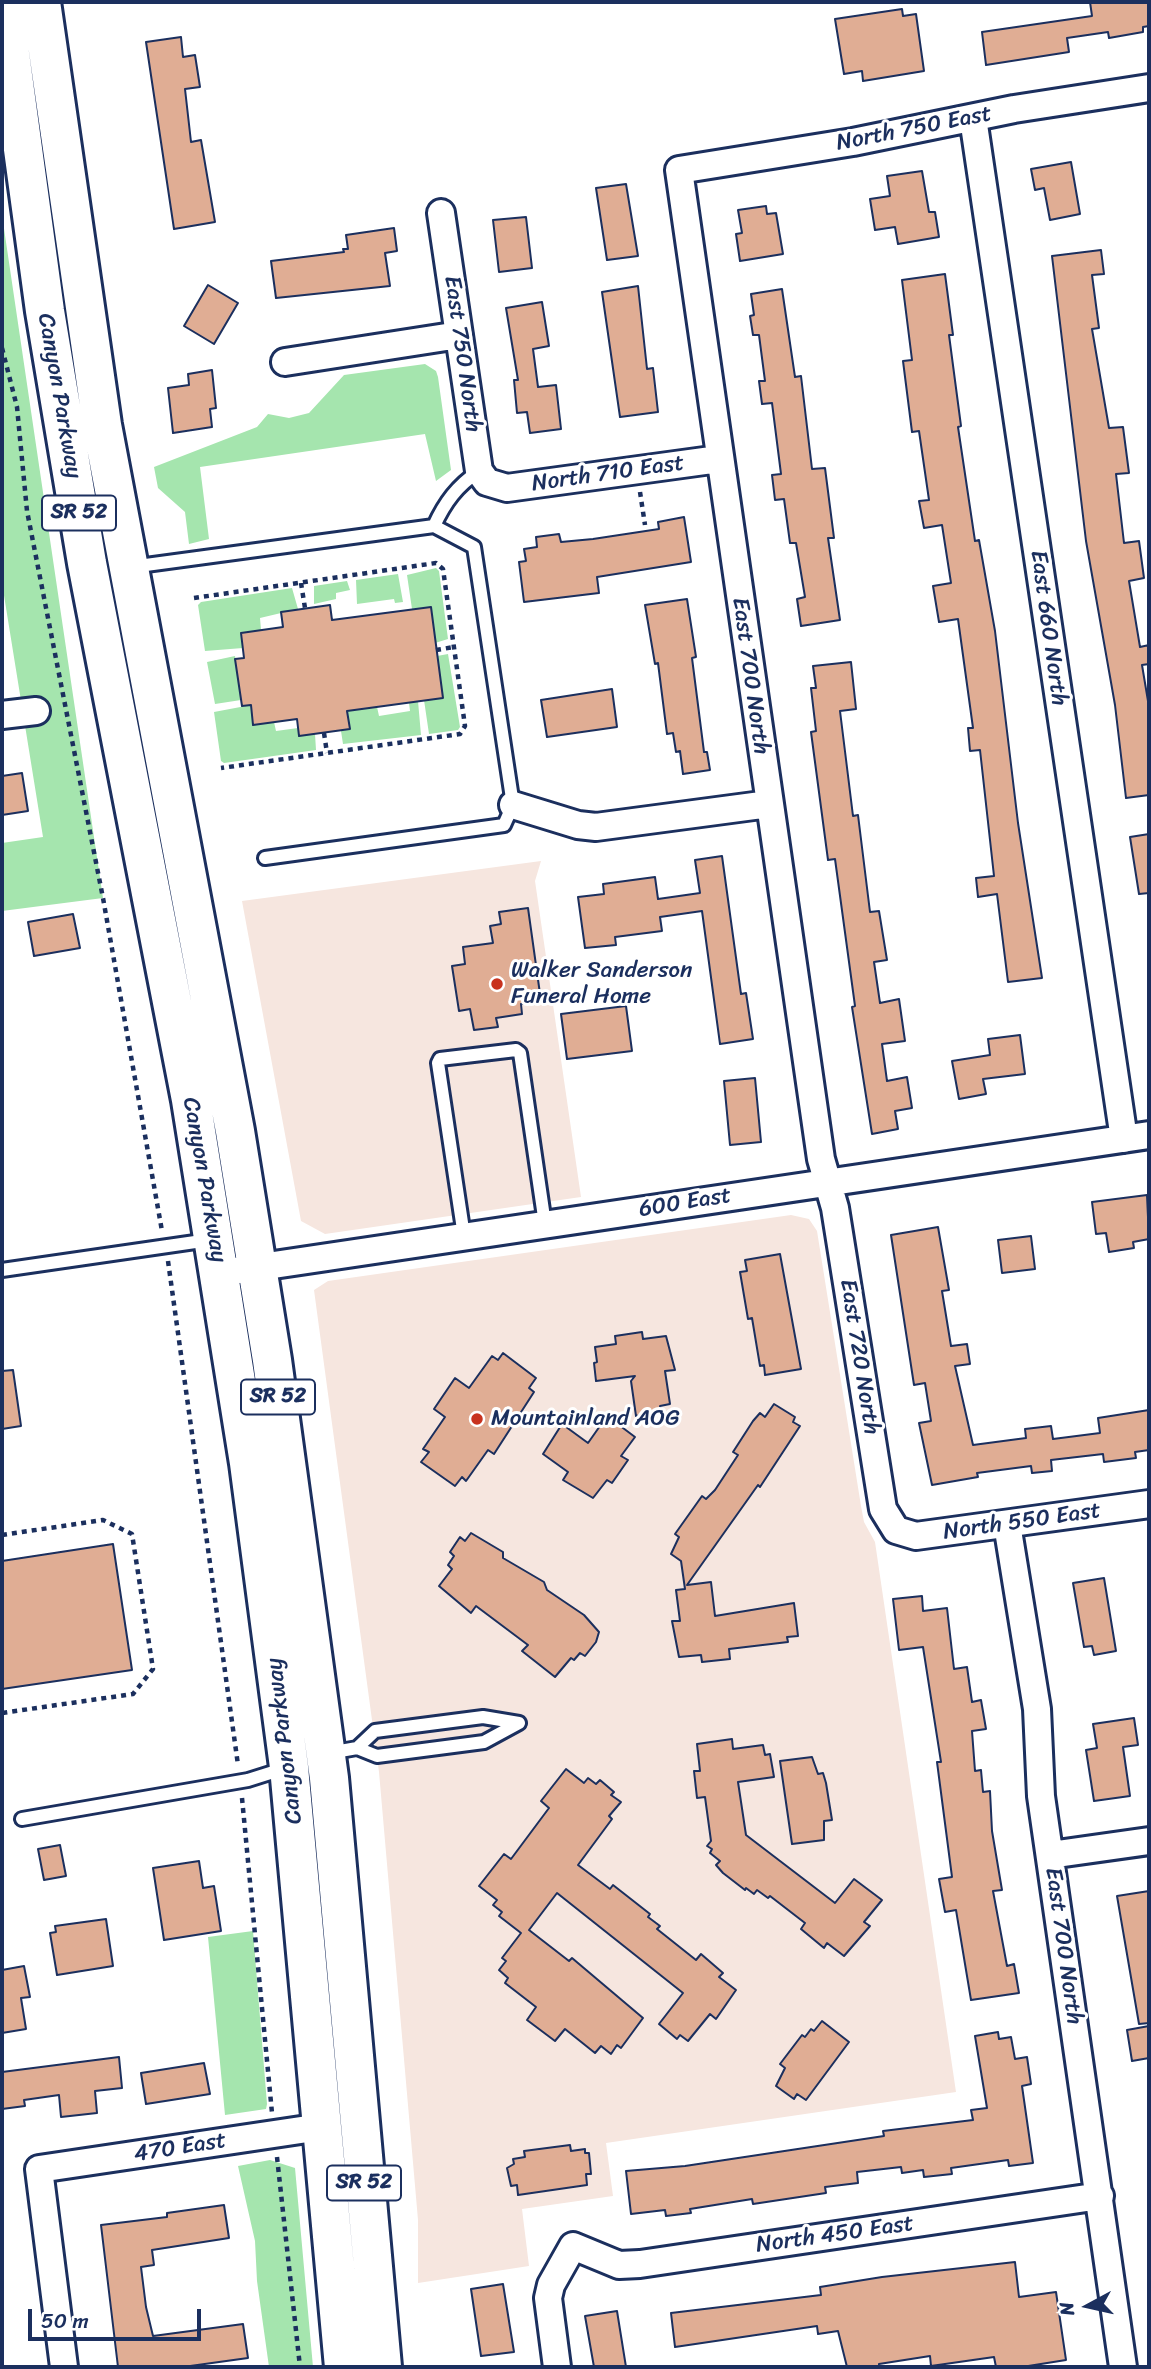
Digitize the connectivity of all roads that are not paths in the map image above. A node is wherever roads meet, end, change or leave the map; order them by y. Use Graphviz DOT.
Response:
graph roads {
  1 [pos="3,2"];
  2 [pos="41,2"];
  3 [pos="1149,88"];
  4 [pos="973,118"];
  5 [pos="679,170"];
  6 [pos="441,214"];
  7 [pos="459,335"];
  8 [pos="285,362"];
  9 [pos="719,459"];
  10 [pos="488,478"];
  11 [pos="434,526"];
  12 [pos="127,568"];
  13 [pos="36,711"];
  14 [pos="2,715"];
  15 [pos="769,804"];
  16 [pos="513,805"];
  17 [pos="265,858"];
  18 [pos="1136,1137"];
  19 [pos="827,1181"];
  20 [pos="545,1224"];
  21 [pos="464,1236"];
  22 [pos="218,1256"];
  23 [pos="259,1267"];
  24 [pos="2,1270"];
  25 [pos="1149,1504"];
  26 [pos="1007,1524"];
  27 [pos="896,1530"];
  28 [pos="317,1758"];
  29 [pos="22,1819"];
  30 [pos="1149,1841"];
  31 [pos="1050,1855"];
  32 [pos="321,2127"];
  33 [pos="1100,2196"];
  34 [pos="64,2367"];
  35 [pos="344,2367"];
  36 [pos="382,2367"];
  37 [pos="557,2367"];
  38 [pos="1123,2367"];
  1 -- 22 [label="highway, Canyon Parkway / SR 52"];
  2 -- 12 [label="highway, Canyon Parkway / SR 52"];
  3 -- 4 [label="street, North 750 East"];
  4 -- 5 [label="street, North 750 East"];
  4 -- 18 [label="street, East 660 North"];
  5 -- 9 [label="street, East 700 North"];
  6 -- 7 [label="street, East 750 North"];
  7 -- 8 [label="street"];
  7 -- 10 [label="street, East 750 North"];
  9 -- 10 [label="street, North 710 East"];
  9 -- 15 [label="street, East 700 North"];
  10 -- 11 [label="lane"];
  11 -- 12 [label="lane"];
  11 -- 16 [label="lane"];
  12 -- 23 [label="highway, Canyon Parkway / SR 52"];
  13 -- 14 [label="street"];
  15 -- 16 [label="street"];
  15 -- 19 [label="street, East 700 North"];
  16 -- 17 [label="lane"];
  18 -- 19 [label="street, 600 East"];
  19 -- 20 [label="street, 600 East"];
  19 -- 27 [label="street, East 720 North"];
  20 -- 21 [label="street, 600 East"];
  20 -- 21 [label="lane"];
  21 -- 23 [label="street, 600 East"];
  22 -- 23 [label="street, 600 East"];
  22 -- 24 [label="lane"];
  22 -- 28 [label="highway, Canyon Parkway / SR 52"];
  23 -- 28 [label="highway, Canyon Parkway / SR 52"];
  25 -- 26 [label="street, North 550 East"];
  26 -- 27 [label="street, North 550 East"];
  26 -- 31 [label="street, East 700 North"];
  28 -- 28 [label="lane"];
  28 -- 29 [label="lane"];
  28 -- 32 [label="highway, Canyon Parkway / SR 52"];
  28 -- 36 [label="highway, Canyon Parkway / SR 52"];
  30 -- 31 [label="street"];
  31 -- 33 [label="street, East 700 North"];
  32 -- 34 [label="street, 470 East"];
  32 -- 35 [label="highway, Canyon Parkway / SR 52"];
  33 -- 37 [label="street, North 450 East"];
  33 -- 38 [label="street, East 700 North"];
}
